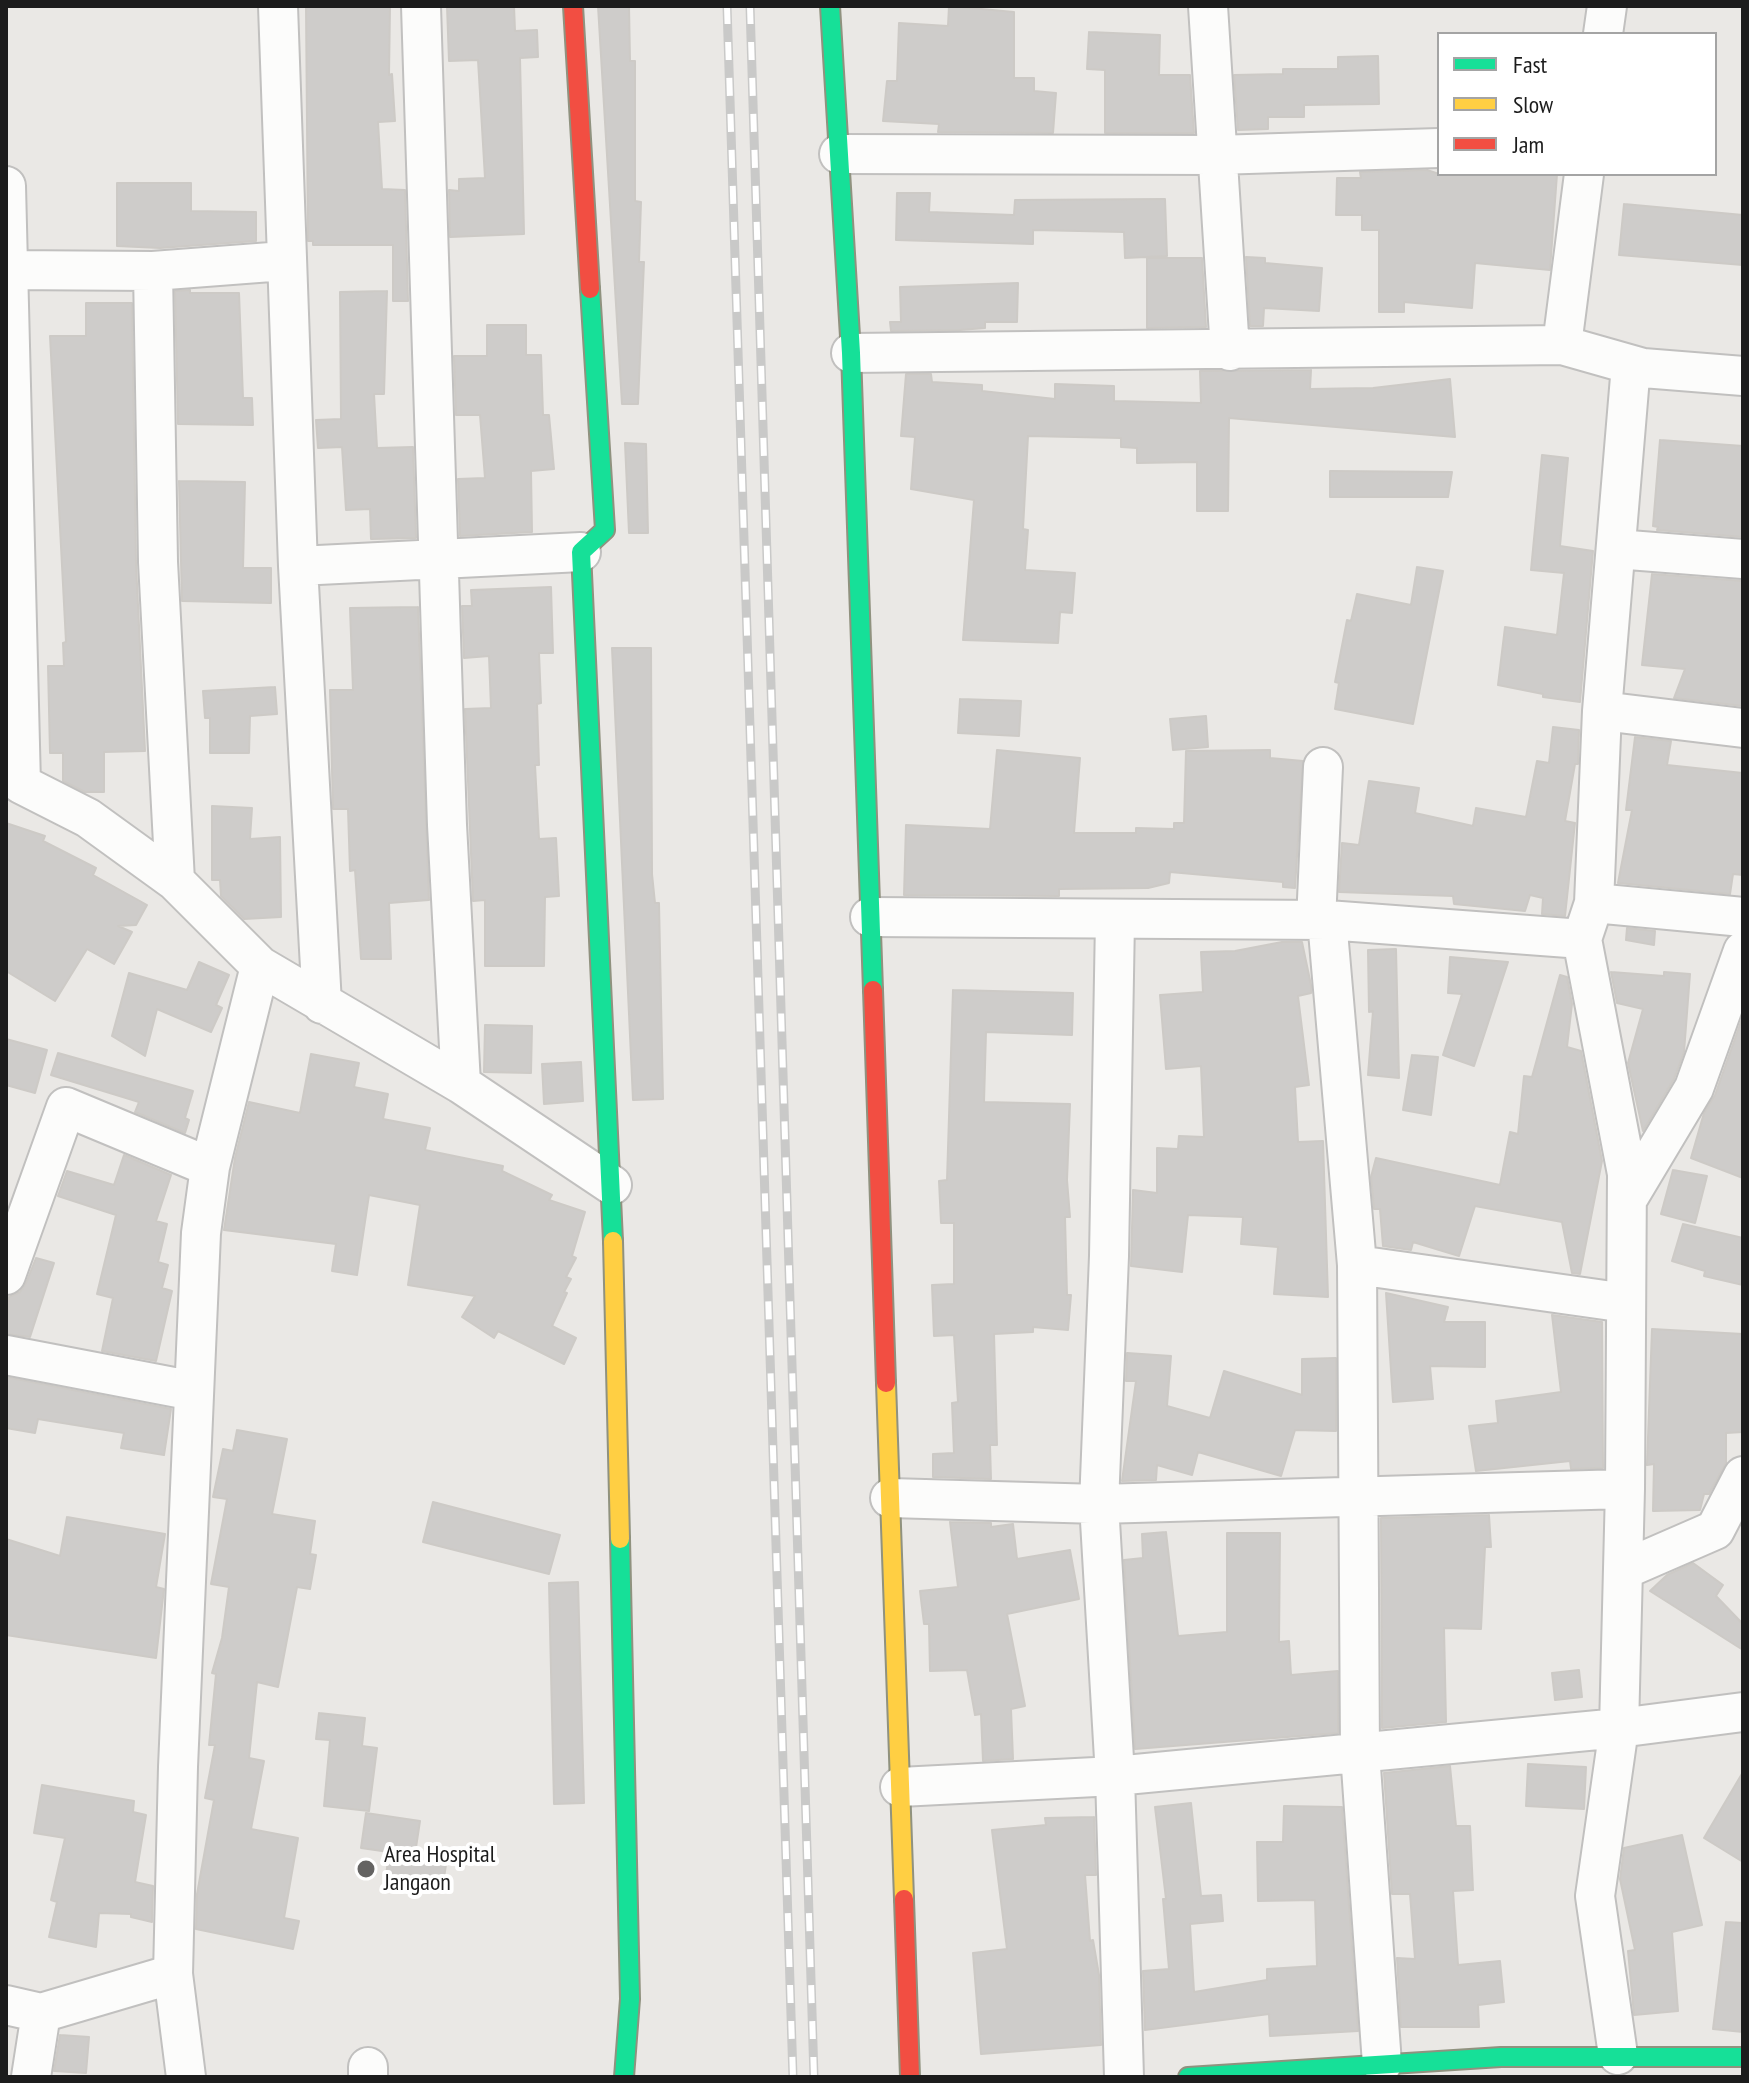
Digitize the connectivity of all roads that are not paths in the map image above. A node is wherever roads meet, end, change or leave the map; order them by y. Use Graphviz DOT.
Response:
graph roads {
  1 [pos="278,6"];
  2 [pos="421,6"];
  3 [pos="573,6"];
  4 [pos="830,6"];
  5 [pos="1208,6"];
  6 [pos="1607,6"];
  7 [pos="1603,32"];
  8 [pos="1437,148"];
  9 [pos="839,154"];
  10 [pos="1216,155"];
  11 [pos="1584,176"];
  12 [pos="6,186"];
  13 [pos="284,261"];
  14 [pos="7,270"];
  15 [pos="153,271"];
  16 [pos="1562,345"];
  17 [pos="1230,351"];
  18 [pos="851,353"];
  19 [pos="1631,365"];
  20 [pos="1743,376"];
  21 [pos="1616,549"];
  22 [pos="581,552"];
  23 [pos="1743,559"];
  24 [pos="441,560"];
  25 [pos="298,566"];
  26 [pos="1602,711"];
  27 [pos="1743,728"];
  28 [pos="1323,767"];
  29 [pos="13,781"];
  30 [pos="175,881"];
  31 [pos="1594,903"];
  32 [pos="870,917"];
  33 [pos="1743,917"];
  34 [pos="1115,920"];
  35 [pos="1321,920"];
  36 [pos="1582,939"];
  37 [pos="1743,951"];
  38 [pos="260,966"];
  39 [pos="322,1004"];
  40 [pos="461,1084"];
  41 [pos="210,1167"];
  42 [pos="612,1185"];
  43 [pos="1627,1200"];
  44 [pos="1357,1265"];
  45 [pos="6,1275"];
  46 [pos="1626,1303"];
  47 [pos="6,1355"];
  48 [pos="194,1391"];
  49 [pos="1743,1476"];
  50 [pos="1625,1489"];
  51 [pos="1356,1497"];
  52 [pos="890,1498"];
  53 [pos="1099,1504"];
  54 [pos="1623,1570"];
  55 [pos="1743,1712"];
  56 [pos="1619,1728"];
  57 [pos="1360,1753"];
  58 [pos="1115,1776"];
  59 [pos="900,1787"];
  60 [pos="173,1974"];
  61 [pos="24,2009"];
  62 [pos="1618,2055"];
  63 [pos="1743,2057"];
  64 [pos="1382,2064"];
  65 [pos="1278,2074"];
  66 [pos="31,2077"];
  67 [pos="186,2077"];
  68 [pos="624,2077"];
  69 [pos="910,2077"];
  70 [pos="1124,2077"];
  71 [pos="1188,2077"];
  1 -- 13 [label="street"];
  2 -- 24 [label="street"];
  3 -- 22 [label="street"];
  4 -- 9 [label="street"];
  5 -- 10 [label="street"];
  6 -- 7 [label="street"];
  8 -- 10 [label="street"];
  9 -- 10 [label="street"];
  9 -- 18 [label="street"];
  10 -- 17 [label="street"];
  11 -- 16 [label="street"];
  12 -- 14 [label="street"];
  13 -- 15 [label="street"];
  13 -- 25 [label="street"];
  14 -- 15 [label="street"];
  14 -- 29 [label="street"];
  15 -- 30 [label="street"];
  16 -- 17 [label="street"];
  16 -- 19 [label="street"];
  17 -- 18 [label="street"];
  18 -- 32 [label="street"];
  19 -- 20 [label="street"];
  19 -- 21 [label="street"];
  21 -- 23 [label="street"];
  21 -- 26 [label="street"];
  22 -- 24 [label="street"];
  22 -- 42 [label="street"];
  24 -- 25 [label="street"];
  24 -- 40 [label="street"];
  25 -- 39 [label="street"];
  26 -- 27 [label="street"];
  26 -- 31 [label="street"];
  28 -- 35 [label="street"];
  29 -- 30 [label="street"];
  30 -- 38 [label="street"];
  31 -- 33 [label="street"];
  31 -- 36 [label="street"];
  32 -- 34 [label="street"];
  32 -- 52 [label="street"];
  34 -- 35 [label="street"];
  34 -- 53 [label="street"];
  35 -- 36 [label="street"];
  35 -- 44 [label="street"];
  36 -- 43 [label="street"];
  37 -- 43 [label="street"];
  38 -- 39 [label="street"];
  38 -- 41 [label="street"];
  39 -- 40 [label="street"];
  40 -- 42 [label="street"];
  41 -- 45 [label="street"];
  41 -- 48 [label="street"];
  42 -- 68 [label="street"];
  43 -- 46 [label="street"];
  44 -- 46 [label="street"];
  44 -- 51 [label="street"];
  46 -- 50 [label="street"];
  47 -- 48 [label="street"];
  48 -- 60 [label="street"];
  49 -- 54 [label="street"];
  50 -- 51 [label="street"];
  50 -- 54 [label="street"];
  51 -- 53 [label="street"];
  51 -- 57 [label="street"];
  52 -- 53 [label="street"];
  52 -- 59 [label="street"];
  53 -- 58 [label="street"];
  54 -- 56 [label="street"];
  55 -- 56 [label="street"];
  56 -- 57 [label="street"];
  56 -- 62 [label="street"];
  57 -- 58 [label="street"];
  57 -- 64 [label="street"];
  58 -- 59 [label="street"];
  58 -- 70 [label="street"];
  59 -- 69 [label="street"];
  60 -- 61 [label="street"];
  60 -- 67 [label="street"];
  61 -- 66 [label="street"];
  62 -- 63 [label="street"];
  62 -- 64 [label="street"];
  64 -- 65 [label="street"];
  65 -- 71 [label="street"];
}
